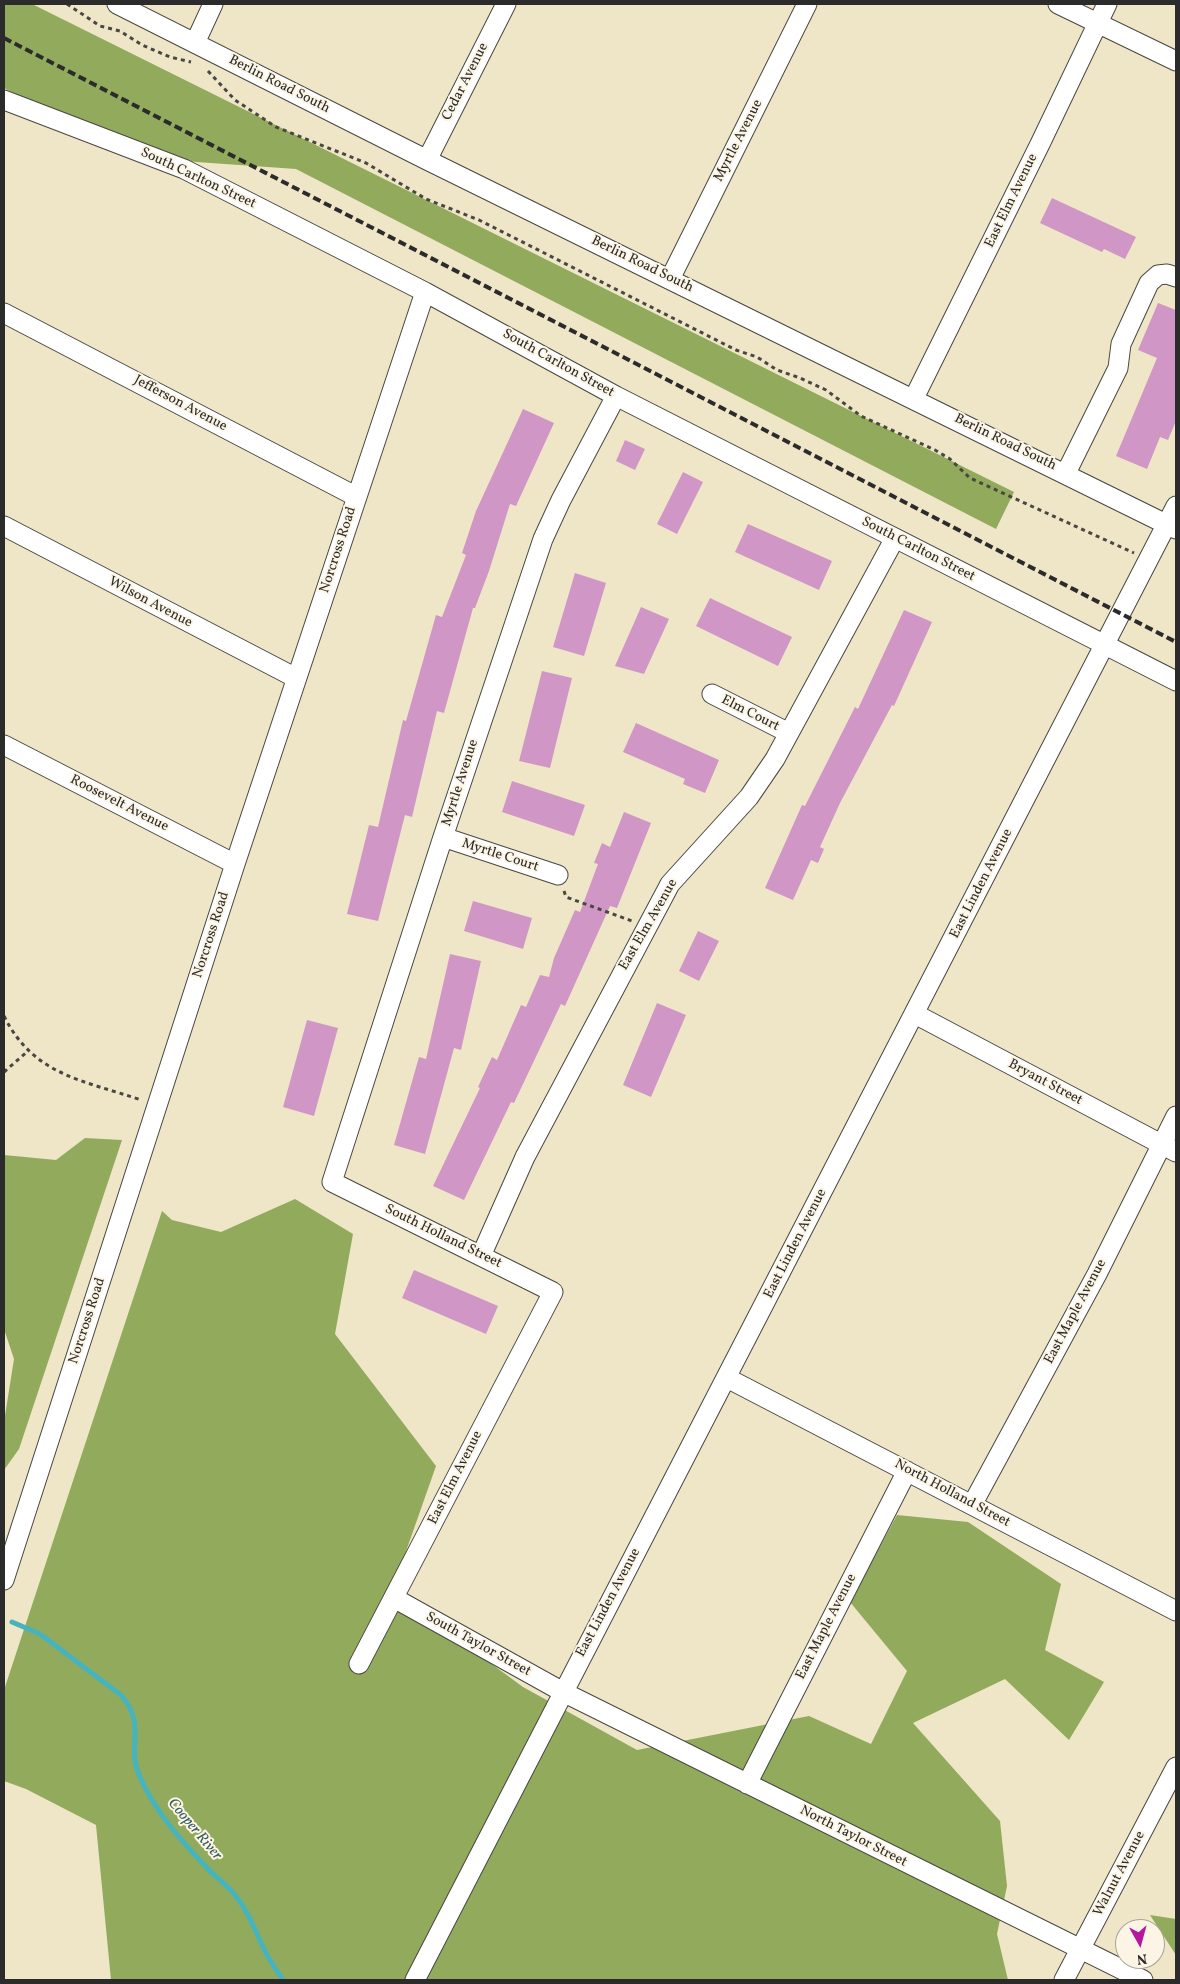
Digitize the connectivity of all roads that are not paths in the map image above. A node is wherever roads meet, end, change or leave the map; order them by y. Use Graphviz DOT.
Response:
graph roads {
  1 [pos="117,4"];
  2 [pos="213,4"];
  3 [pos="506,4"];
  4 [pos="808,4"];
  5 [pos="1058,4"];
  6 [pos="1107,4"];
  7 [pos="1097,23"];
  8 [pos="195,43"];
  9 [pos="1176,61"];
  10 [pos="4,100"];
  11 [pos="427,160"];
  12 [pos="1176,277"];
  13 [pos="670,279"];
  14 [pos="425,292"];
  15 [pos="4,312"];
  16 [pos="616,396"];
  17 [pos="914,398"];
  18 [pos="1066,473"];
  19 [pos="357,497"];
  20 [pos="1176,506"];
  21 [pos="4,526"];
  22 [pos="1172,526"];
  23 [pos="895,538"];
  24 [pos="1105,645"];
  25 [pos="296,678"];
  26 [pos="1176,681"];
  27 [pos="712,694"];
  28 [pos="789,733"];
  29 [pos="4,745"];
  30 [pos="443,837"];
  31 [pos="235,864"];
  32 [pos="558,875"];
  33 [pos="915,1014"];
  34 [pos="1176,1116"];
  35 [pos="1169,1148"];
  36 [pos="332,1182"];
  37 [pos="481,1256"];
  38 [pos="553,1292"];
  39 [pos="727,1378"];
  40 [pos="907,1471"];
  41 [pos="972,1505"];
  42 [pos="4,1580"];
  43 [pos="394,1598"];
  44 [pos="1176,1611"];
  45 [pos="359,1664"];
  46 [pos="563,1692"];
  47 [pos="1176,1768"];
  48 [pos="747,1784"];
  49 [pos="1079,1950"];
  50 [pos="415,1980"];
  51 [pos="1064,1980"];
  52 [pos="1143,1980"];
  1 -- 8 [label="street, Berlin Road South"];
  2 -- 8 [label="street"];
  3 -- 11 [label="street, Cedar Avenue"];
  4 -- 13 [label="street, Myrtle Avenue"];
  5 -- 7 [label="street"];
  6 -- 7 [label="street, East Elm Avenue"];
  7 -- 9 [label="street"];
  7 -- 17 [label="street, East Elm Avenue"];
  8 -- 11 [label="street, Berlin Road South"];
  10 -- 14 [label="street, South Carlton Street"];
  11 -- 13 [label="street, Berlin Road South"];
  12 -- 18 [label="street"];
  13 -- 17 [label="street, Berlin Road South"];
  14 -- 16 [label="street, South Carlton Street"];
  14 -- 19 [label="street, Norcross Road"];
  15 -- 19 [label="street, Jefferson Avenue"];
  16 -- 23 [label="street, South Carlton Street"];
  16 -- 30 [label="street, Myrtle Avenue"];
  17 -- 18 [label="street, Berlin Road South"];
  18 -- 22 [label="street, Berlin Road South"];
  19 -- 25 [label="street, Norcross Road"];
  20 -- 22 [label="street, East Linden Avenue"];
  21 -- 25 [label="street, Wilson Avenue"];
  22 -- 24 [label="street, East Linden Avenue"];
  23 -- 24 [label="street, South Carlton Street"];
  23 -- 28 [label="street, East Elm Avenue"];
  24 -- 26 [label="street, South Carlton Street"];
  24 -- 33 [label="street, East Linden Avenue"];
  25 -- 31 [label="street, Norcross Road"];
  27 -- 28 [label="street, Elm Court"];
  28 -- 37 [label="street, East Elm Avenue"];
  29 -- 31 [label="street, Roosevelt Avenue"];
  30 -- 32 [label="street, Myrtle Court"];
  30 -- 36 [label="street, Myrtle Avenue"];
  31 -- 42 [label="street, Norcross Road"];
  33 -- 35 [label="street, Bryant Street"];
  33 -- 39 [label="street, East Linden Avenue"];
  34 -- 35 [label="street, East Maple Avenue"];
  35 -- 41 [label="street, East Maple Avenue"];
  36 -- 37 [label="street, South Holland Street"];
  37 -- 38 [label="street, South Holland Street"];
  38 -- 43 [label="street, East Elm Avenue"];
  39 -- 40 [label="street, North Holland Street"];
  39 -- 46 [label="street, East Linden Avenue"];
  40 -- 41 [label="street, North Holland Street"];
  40 -- 48 [label="street, East Maple Avenue"];
  41 -- 44 [label="street, North Holland Street"];
  43 -- 45 [label="street, East Elm Avenue"];
  43 -- 46 [label="street, South Taylor Street"];
  46 -- 48 [label="street, North Taylor Street"];
  46 -- 50 [label="street, East Linden Avenue"];
  47 -- 49 [label="street, Walnut Avenue"];
  48 -- 49 [label="street, North Taylor Street"];
  49 -- 51 [label="street, Walnut Avenue"];
  49 -- 52 [label="street, North Taylor Street"];
}
